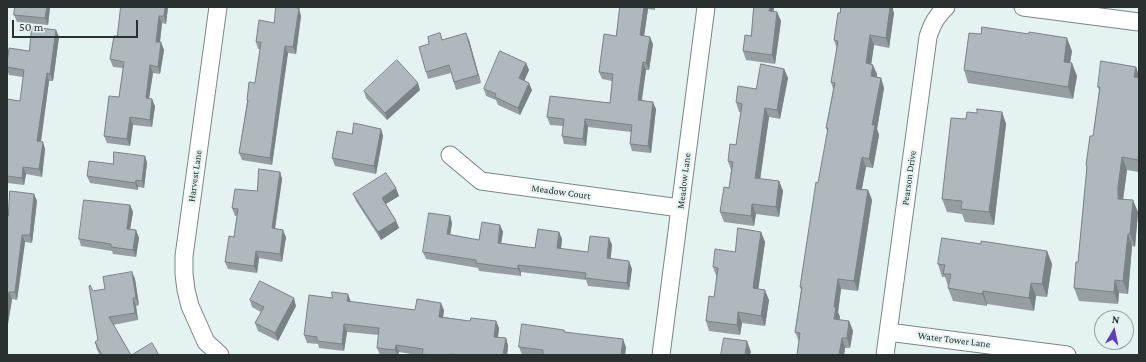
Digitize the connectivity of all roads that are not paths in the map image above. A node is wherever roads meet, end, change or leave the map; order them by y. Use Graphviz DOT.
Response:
graph roads {
  1 [pos="218,7"];
  2 [pos="706,7"];
  3 [pos="946,7"];
  4 [pos="1023,7"];
  5 [pos="1139,22"];
  6 [pos="450,156"];
  7 [pos="680,208"];
  8 [pos="888,332"];
  9 [pos="220,355"];
  10 [pos="661,355"];
  11 [pos="885,355"];
  12 [pos="1067,355"];
  1 -- 9 [label="street, Harvest Lane"];
  2 -- 7 [label="street, Meadow Lane"];
  3 -- 8 [label="street, Pearson Drive"];
  4 -- 5 [label="street"];
  6 -- 7 [label="street, Meadow Court"];
  7 -- 10 [label="street, Meadow Lane"];
  8 -- 11 [label="street, Pearson Drive"];
  8 -- 12 [label="street, Water Tower Lane"];
}
